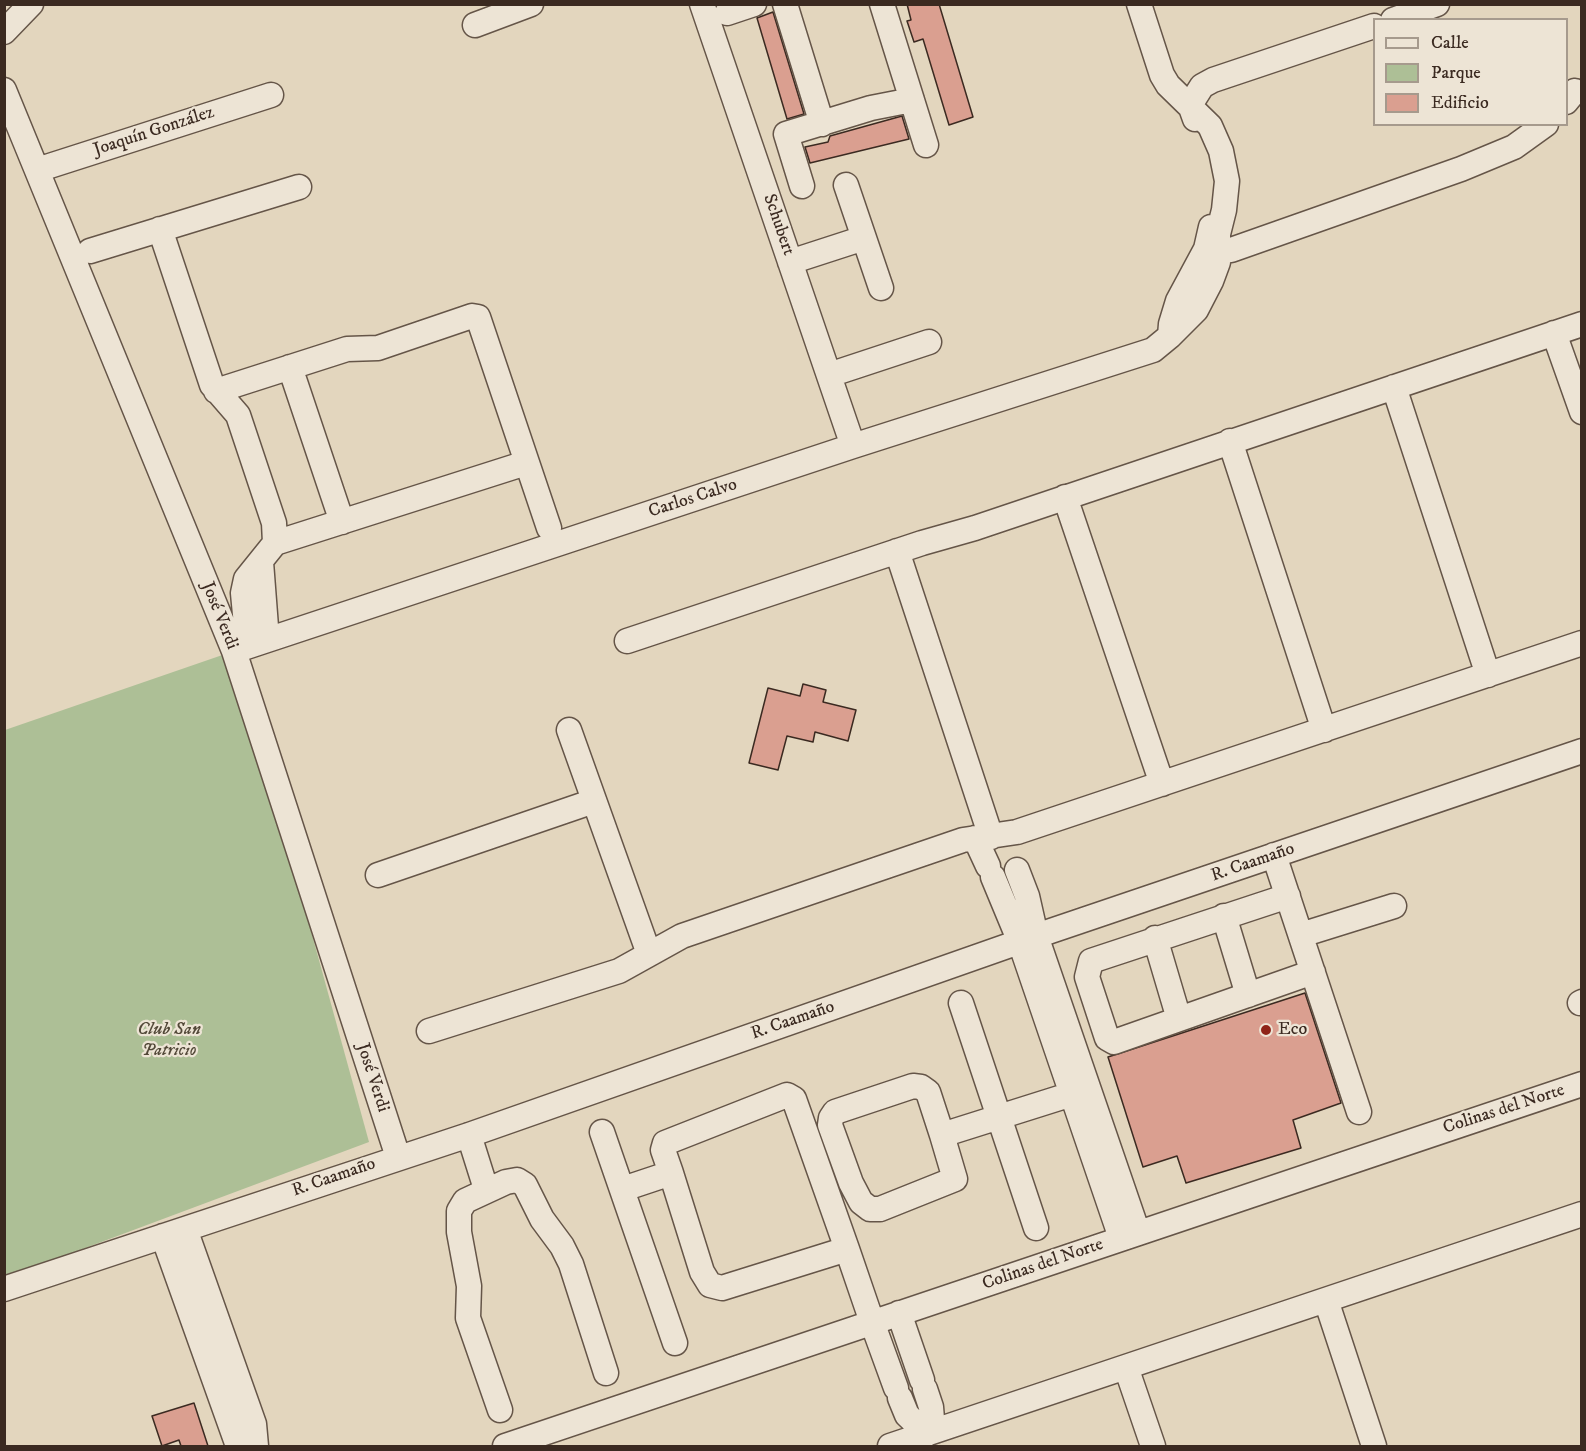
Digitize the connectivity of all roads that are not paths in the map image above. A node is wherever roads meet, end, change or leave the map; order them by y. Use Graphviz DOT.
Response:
graph roads {
  1 [pos="31,4"];
  2 [pos="531,4"];
  3 [pos="702,4"];
  4 [pos="754,4"];
  5 [pos="785,4"];
  6 [pos="882,4"];
  7 [pos="1139,4"];
  8 [pos="1437,4"];
  9 [pos="727,12"];
  10 [pos="1398,18"];
  11 [pos="475,25"];
  12 [pos="1373,26"];
  13 [pos="4,32"];
  14 [pos="4,90"];
  15 [pos="271,95"];
  16 [pos="912,100"];
  17 [pos="1190,105"];
  18 [pos="822,124"];
  19 [pos="1543,126"];
  20 [pos="789,141"];
  21 [pos="926,145"];
  22 [pos="752,150"];
  23 [pos="37,170"];
  24 [pos="846,185"];
  25 [pos="802,186"];
  26 [pos="298,187"];
  27 [pos="160,230"];
  28 [pos="864,238"];
  29 [pos="90,251"];
  30 [pos="1212,251"];
  31 [pos="790,262"];
  32 [pos="881,288"];
  33 [pos="1581,324"];
  34 [pos="1554,333"];
  35 [pos="930,342"];
  36 [pos="290,367"];
  37 [pos="829,375"];
  38 [pos="1394,387"];
  39 [pos="216,391"];
  40 [pos="963,394"];
  41 [pos="1581,412"];
  42 [pos="851,439"];
  43 [pos="1230,441"];
  44 [pos="526,464"];
  45 [pos="1065,497"];
  46 [pos="342,522"];
  47 [pos="549,528"];
  48 [pos="897,551"];
  49 [pos="268,553"];
  50 [pos="627,641"];
  51 [pos="1581,644"];
  52 [pos="250,646"];
  53 [pos="1488,675"];
  54 [pos="569,730"];
  55 [pos="1324,730"];
  56 [pos="1581,751"];
  57 [pos="1162,784"];
  58 [pos="594,801"];
  59 [pos="990,837"];
  60 [pos="1274,855"];
  61 [pos="378,875"];
  62 [pos="1288,896"];
  63 [pos="1394,906"];
  64 [pos="1224,916"];
  65 [pos="1301,935"];
  66 [pos="1155,938"];
  67 [pos="1028,939"];
  68 [pos="649,954"];
  69 [pos="1313,972"];
  70 [pos="1248,995"];
  71 [pos="961,1004"];
  72 [pos="1179,1019"];
  73 [pos="429,1031"];
  74 [pos="1581,1084"];
  75 [pos="1072,1094"];
  76 [pos="1359,1112"];
  77 [pos="997,1118"];
  78 [pos="602,1132"];
  79 [pos="469,1135"];
  80 [pos="942,1135"];
  81 [pos="398,1156"];
  82 [pos="671,1173"];
  83 [pos="486,1189"];
  84 [pos="623,1189"];
  85 [pos="1581,1214"];
  86 [pos="1036,1228"];
  87 [pos="174,1233"];
  88 [pos="1129,1235"];
  89 [pos="847,1249"];
  90 [pos="4,1289"];
  91 [pos="1326,1300"];
  92 [pos="899,1313"];
  93 [pos="872,1323"];
  94 [pos="675,1343"];
  95 [pos="1126,1367"];
  96 [pos="606,1373"];
  97 [pos="500,1410"];
  98 [pos="929,1440"];
  99 [pos="238,1446"];
  100 [pos="256,1446"];
  101 [pos="505,1446"];
  102 [pos="890,1446"];
  103 [pos="1153,1446"];
  104 [pos="1374,1446"];
  1 -- 13 [label="street"];
  2 -- 11 [label="street"];
  3 -- 22 [label="street, Schubert"];
  4 -- 9 [label="street"];
  5 -- 18 [label="street"];
  6 -- 16 [label="street"];
  7 -- 17 [label="street"];
  8 -- 10 [label="street"];
  12 -- 17 [label="street"];
  14 -- 23 [label="street, José Verdi"];
  15 -- 23 [label="street, Joaquín González"];
  16 -- 18 [label="street"];
  16 -- 21 [label="street"];
  17 -- 30 [label="street"];
  18 -- 20 [label="street"];
  19 -- 30 [label="street"];
  20 -- 22 [label="street"];
  20 -- 25 [label="street"];
  22 -- 31 [label="street, Schubert"];
  23 -- 52 [label="street, José Verdi"];
  24 -- 28 [label="street"];
  26 -- 27 [label="street"];
  27 -- 29 [label="street"];
  27 -- 39 [label="street"];
  28 -- 31 [label="street"];
  28 -- 32 [label="street"];
  30 -- 42 [label="street, Carlos Calvo"];
  31 -- 37 [label="street, Schubert"];
  33 -- 34 [label="street"];
  34 -- 38 [label="street"];
  34 -- 41 [label="street"];
  35 -- 37 [label="street"];
  36 -- 39 [label="street"];
  36 -- 44 [label="street"];
  36 -- 46 [label="street"];
  37 -- 42 [label="street, Schubert"];
  38 -- 43 [label="street"];
  38 -- 53 [label="street"];
  39 -- 49 [label="street"];
  40 -- 42 [label="street"];
  42 -- 52 [label="street, Carlos Calvo"];
  43 -- 45 [label="street"];
  43 -- 55 [label="street"];
  44 -- 46 [label="street"];
  44 -- 47 [label="street"];
  45 -- 48 [label="street"];
  45 -- 57 [label="street"];
  46 -- 49 [label="street"];
  48 -- 50 [label="street"];
  48 -- 59 [label="street"];
  49 -- 52 [label="street"];
  51 -- 53 [label="street"];
  52 -- 81 [label="street, José Verdi"];
  53 -- 55 [label="street"];
  54 -- 58 [label="street"];
  55 -- 57 [label="street"];
  56 -- 60 [label="street, R. Caamaño"];
  57 -- 59 [label="street"];
  58 -- 61 [label="street"];
  58 -- 68 [label="street"];
  59 -- 67 [label="street"];
  59 -- 67 [label="street"];
  59 -- 68 [label="street"];
  60 -- 62 [label="street"];
  60 -- 67 [label="street, R. Caamaño"];
  62 -- 64 [label="street"];
  62 -- 65 [label="street"];
  63 -- 65 [label="street"];
  64 -- 66 [label="street"];
  64 -- 70 [label="street"];
  65 -- 69 [label="street"];
  66 -- 72 [label="street"];
  66 -- 72 [label="street"];
  67 -- 75 [label="street"];
  67 -- 79 [label="street, R. Caamaño"];
  67 -- 88 [label="street"];
  68 -- 73 [label="street"];
  69 -- 70 [label="street"];
  69 -- 76 [label="street"];
  70 -- 72 [label="street"];
  71 -- 77 [label="street"];
  74 -- 88 [label="street, Colinas del Norte"];
  75 -- 77 [label="street"];
  75 -- 88 [label="street"];
  77 -- 80 [label="street"];
  77 -- 86 [label="street"];
  78 -- 84 [label="street"];
  79 -- 81 [label="street, R. Caamaño"];
  79 -- 83 [label="street"];
  80 -- 80 [label="street"];
  81 -- 87 [label="street, R. Caamaño"];
  82 -- 84 [label="street"];
  82 -- 89 [label="street"];
  82 -- 89 [label="street"];
  83 -- 96 [label="street"];
  83 -- 97 [label="street"];
  84 -- 94 [label="street"];
  85 -- 91 [label="street"];
  87 -- 90 [label="street, R. Caamaño"];
  87 -- 99 [label="street"];
  87 -- 100 [label="street"];
  88 -- 92 [label="street, Colinas del Norte"];
  89 -- 93 [label="street"];
  91 -- 95 [label="street"];
  91 -- 104 [label="street"];
  92 -- 93 [label="street, Colinas del Norte"];
  92 -- 98 [label="street"];
  93 -- 98 [label="street"];
  93 -- 101 [label="street, Colinas del Norte"];
  95 -- 98 [label="street"];
  95 -- 103 [label="street"];
  98 -- 102 [label="street"];
}
